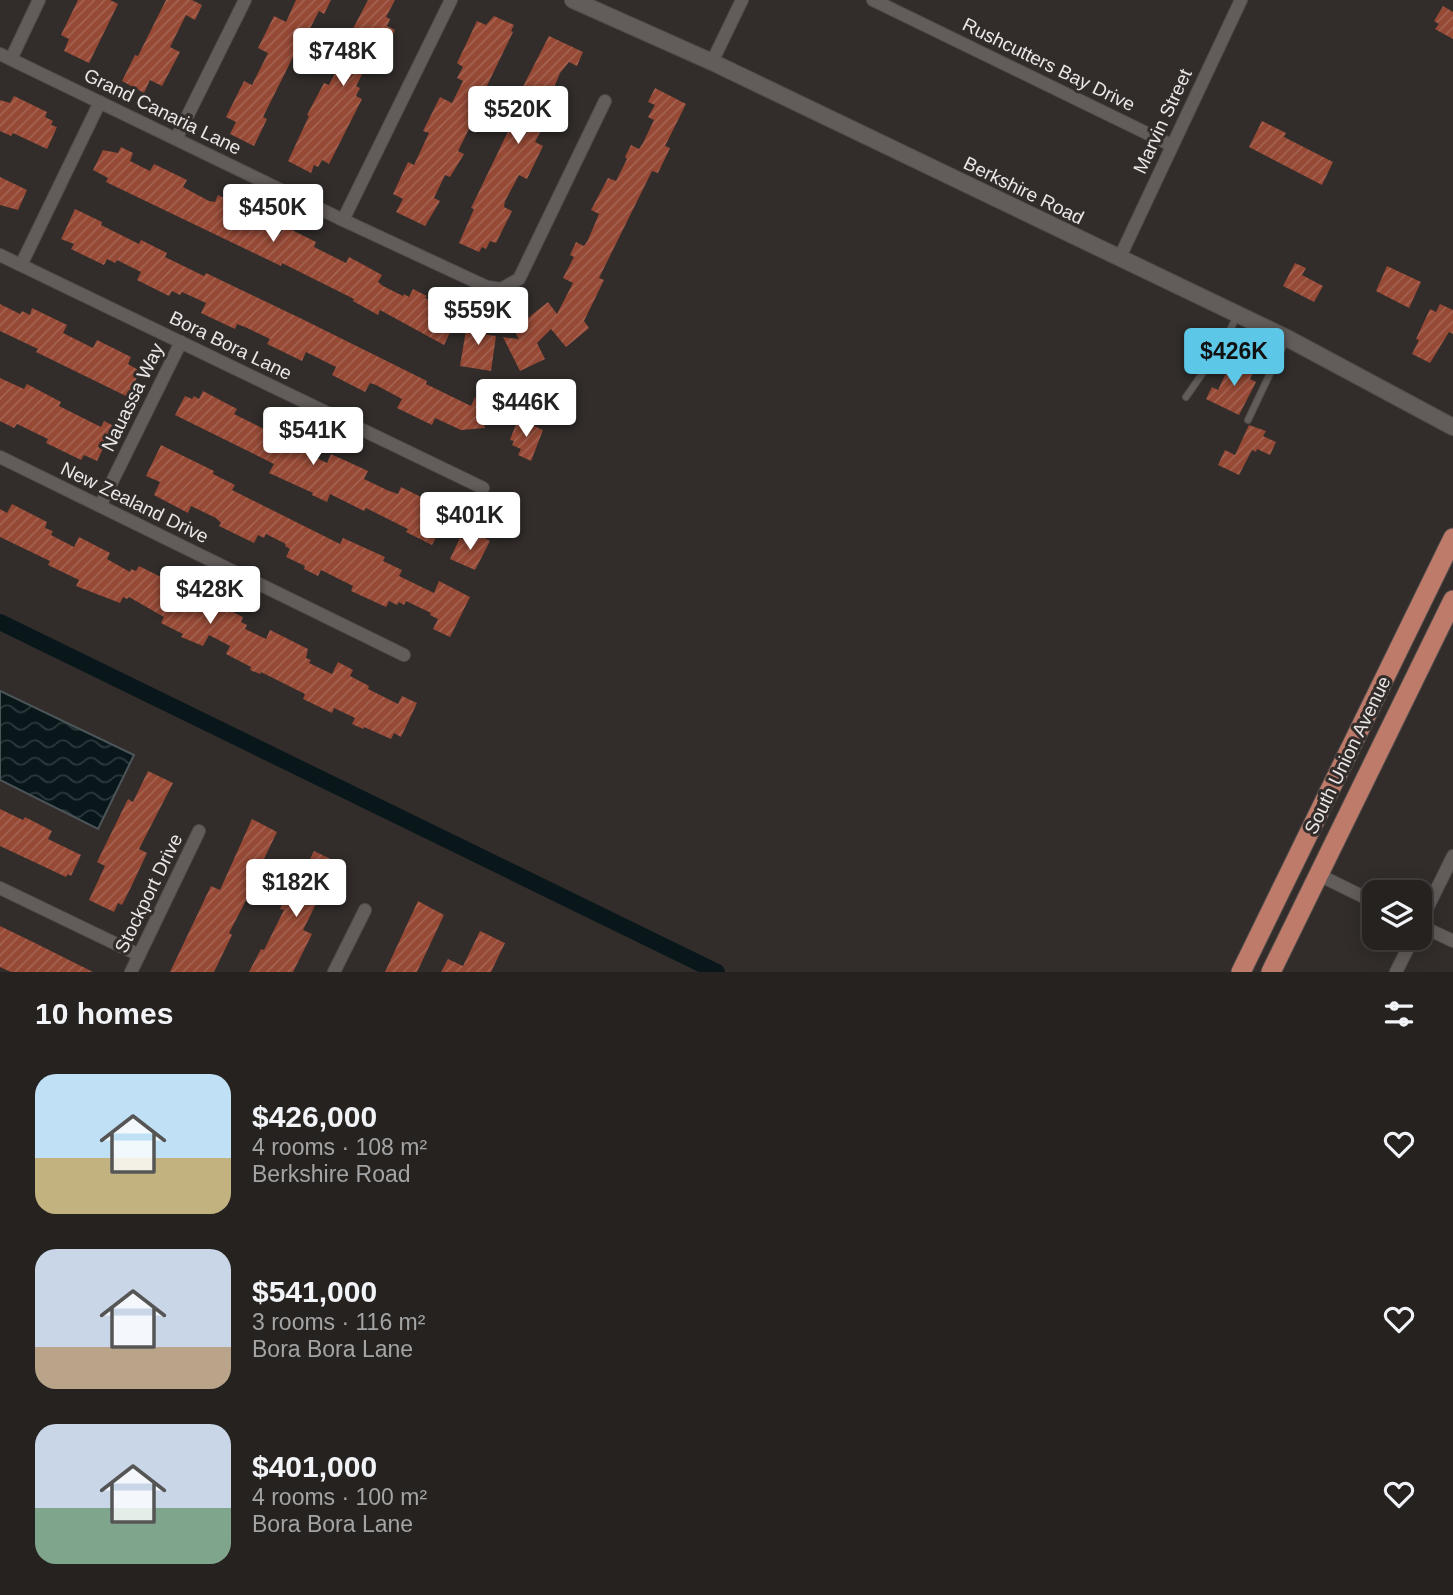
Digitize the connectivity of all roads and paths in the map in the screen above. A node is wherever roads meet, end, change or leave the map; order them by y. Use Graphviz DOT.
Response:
graph roads {
  1 [pos="39,0"];
  2 [pos="245,0"];
  3 [pos="451,0"];
  4 [pos="573,0"];
  5 [pos="742,0"];
  6 [pos="873,0"];
  7 [pos="1241,0"];
  8 [pos="5,56"];
  9 [pos="712,62"];
  10 [pos="605,101"];
  11 [pos="100,102"];
  12 [pos="176,139"];
  13 [pos="1171,145"];
  14 [pos="344,220"];
  15 [pos="0,255"];
  16 [pos="1118,259"];
  17 [pos="22,265"];
  18 [pos="1238,315"];
  19 [pos="1287,338"];
  20 [pos="181,342"];
  21 [pos="1186,397"];
  22 [pos="1248,420"];
  23 [pos="1453,426"];
  24 [pos="0,457"];
  25 [pos="483,488"];
  26 [pos="100,506"];
  27 [pos="1453,538"];
  28 [pos="1453,600"];
  29 [pos="404,655"];
  30 [pos="199,831"];
  31 [pos="1453,856"];
  32 [pos="1319,874"];
  33 [pos="0,888"];
  34 [pos="1362,896"];
  35 [pos="1432,899"];
  36 [pos="365,910"];
  37 [pos="1432,931"];
  38 [pos="1453,941"];
  39 [pos="1407,950"];
  40 [pos="139,956"];
  41 [pos="131,972"];
  42 [pos="334,972"];
  43 [pos="1241,972"];
  44 [pos="1271,972"];
  45 [pos="1396,972"];
  1 -- 8 [label="street"];
  2 -- 12 [label="street"];
  3 -- 14 [label="street"];
  4 -- 9 [label="street, Berkshire Road"];
  5 -- 9 [label="street"];
  6 -- 13 [label="street, Rushcutters Bay Drive"];
  7 -- 13 [label="street, Marvin Street"];
  8 -- 11 [label="street, Grand Canaria Lane"];
  9 -- 16 [label="street, Berkshire Road"];
  10 -- 14 [label="street, Grand Canaria Lane"];
  11 -- 12 [label="street, Grand Canaria Lane"];
  11 -- 17 [label="street"];
  12 -- 14 [label="street, Grand Canaria Lane"];
  13 -- 16 [label="street, Marvin Street"];
  15 -- 17 [label="street, Bora Bora Lane"];
  16 -- 18 [label="street, Berkshire Road"];
  17 -- 20 [label="street, Bora Bora Lane"];
  18 -- 19 [label="street, Berkshire Road"];
  18 -- 21 [label="lane"];
  19 -- 22 [label="lane"];
  19 -- 23 [label="street, Berkshire Road"];
  20 -- 25 [label="street, Bora Bora Lane"];
  20 -- 26 [label="street, Nauassa Way"];
  24 -- 26 [label="street, New Zealand Drive"];
  26 -- 29 [label="street, New Zealand Drive"];
  27 -- 43 [label="main road, South Union Avenue"];
  28 -- 32 [label="main road, South Union Avenue"];
  30 -- 40 [label="street, Stockport Drive"];
  31 -- 35 [label="street"];
  32 -- 34 [label="street"];
  32 -- 44 [label="main road, South Union Avenue"];
  33 -- 40 [label="street"];
  36 -- 42 [label="street"];
  37 -- 38 [label="street"];
  39 -- 45 [label="street"];
  40 -- 41 [label="street, Stockport Drive"];
}
